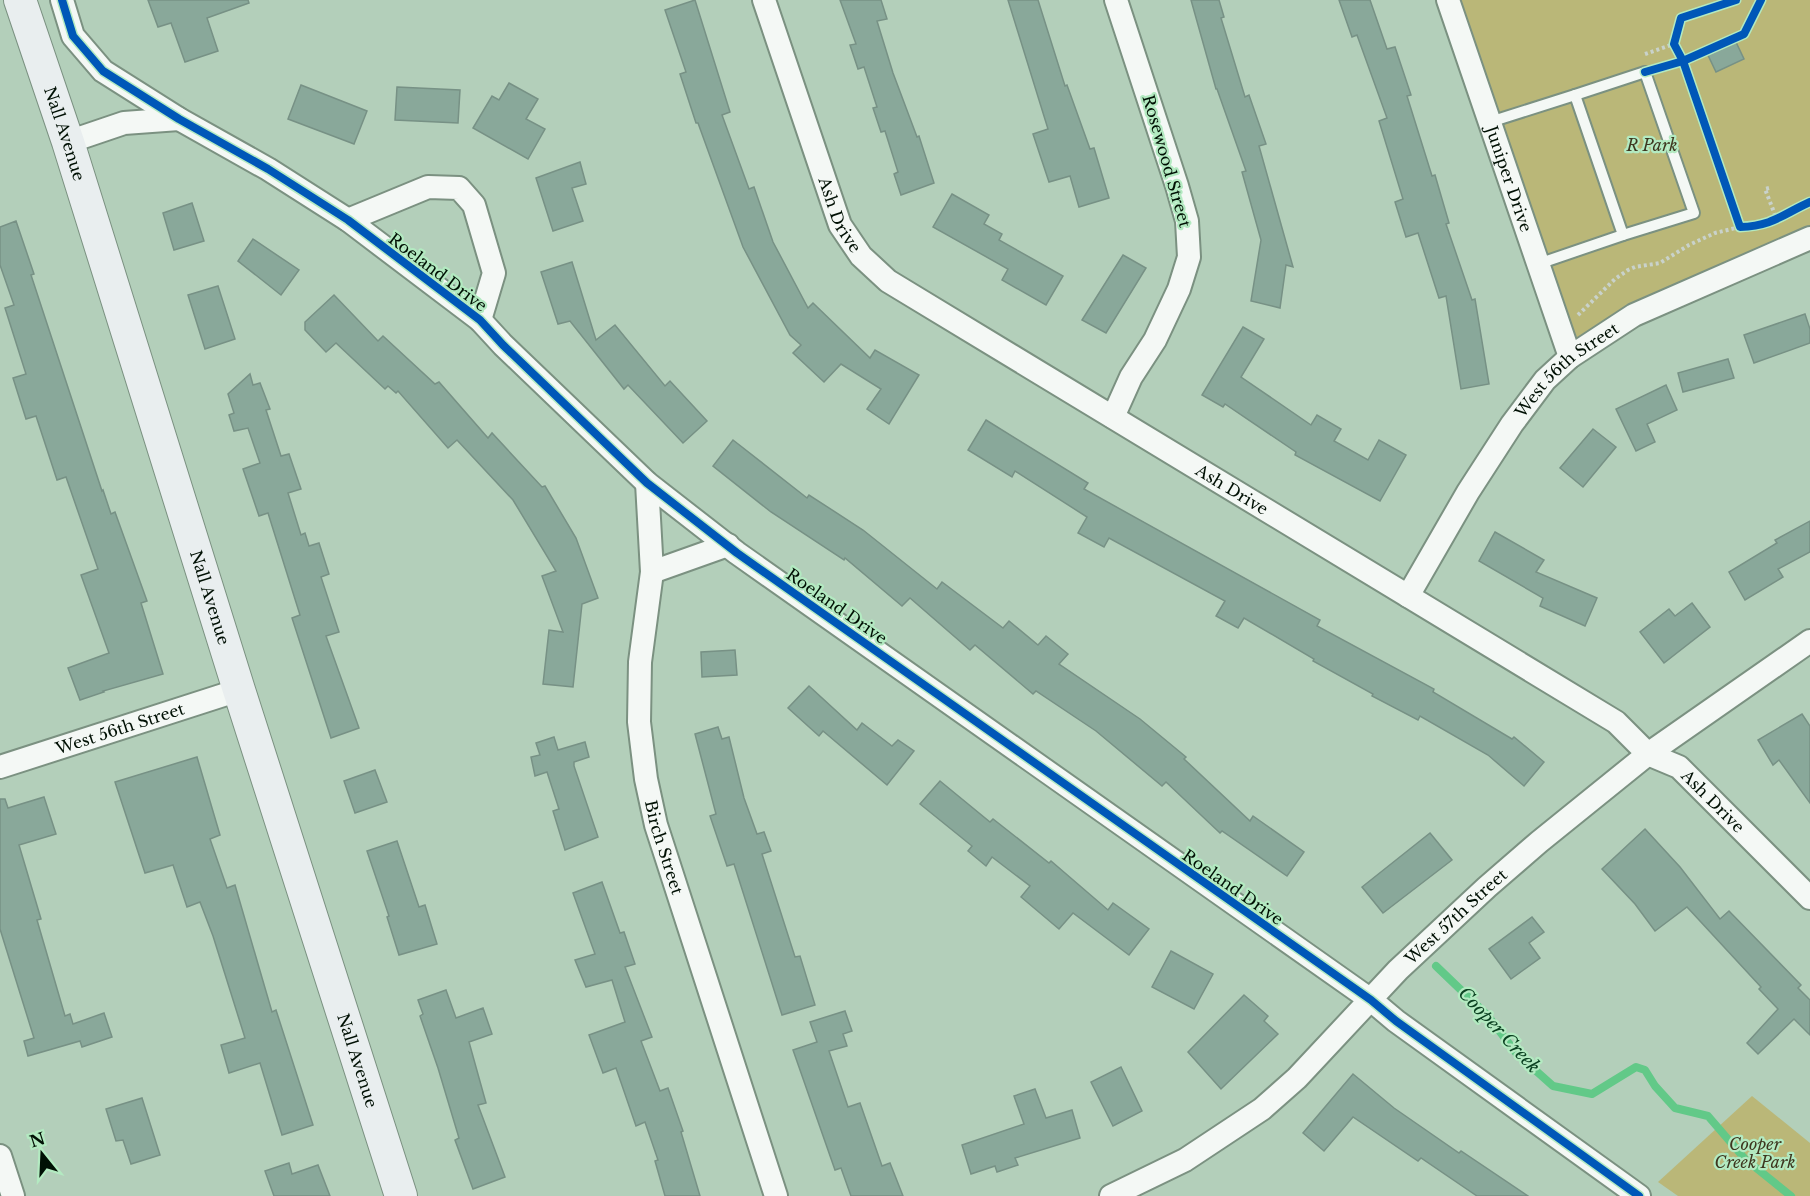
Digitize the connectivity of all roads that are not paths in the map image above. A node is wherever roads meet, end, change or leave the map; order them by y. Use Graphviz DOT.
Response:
graph roads {
  1 [pos="20,0"];
  2 [pos="62,0"];
  3 [pos="764,0"];
  4 [pos="1116,0"];
  5 [pos="1448,0"];
  6 [pos="1575,95"];
  7 [pos="179,119"];
  8 [pos="1490,122"];
  9 [pos="68,142"];
  10 [pos="348,220"];
  11 [pos="1623,236"];
  12 [pos="1810,238"];
  13 [pos="1538,264"];
  14 [pos="480,320"];
  15 [pos="1570,357"];
  16 [pos="1113,417"];
  17 [pos="647,483"];
  18 [pos="728,544"];
  19 [pos="652,572"];
  20 [pos="1408,596"];
  21 [pos="1810,641"];
  22 [pos="239,690"];
  23 [pos="1648,754"];
  24 [pos="0,767"];
  25 [pos="1810,898"];
  26 [pos="1371,1000"];
  27 [pos="0,1156"];
  28 [pos="13,1196"];
  29 [pos="401,1196"];
  30 [pos="776,1196"];
  31 [pos="1111,1196"];
  32 [pos="1639,1196"];
  1 -- 9 [label="street, Nall Avenue"];
  2 -- 7 [label="street, Roeland Drive"];
  3 -- 16 [label="street, Ash Drive"];
  4 -- 16 [label="street, Rosewood Street"];
  5 -- 8 [label="street, Juniper Drive"];
  6 -- 8 [label="lane"];
  6 -- 11 [label="lane"];
  6 -- 11 [label="lane"];
  7 -- 9 [label="street"];
  7 -- 10 [label="street, Roeland Drive"];
  8 -- 13 [label="street, Juniper Drive"];
  9 -- 22 [label="street, Nall Avenue"];
  10 -- 14 [label="street, Roeland Drive"];
  10 -- 14 [label="street"];
  11 -- 13 [label="lane"];
  12 -- 15 [label="street, West 56th Street"];
  13 -- 15 [label="street, Juniper Drive"];
  14 -- 17 [label="street, Roeland Drive"];
  15 -- 20 [label="street, West 56th Street"];
  16 -- 20 [label="street, Ash Drive"];
  17 -- 18 [label="street, Roeland Drive"];
  17 -- 19 [label="street, Birch Street"];
  18 -- 19 [label="street"];
  18 -- 26 [label="street, Roeland Drive"];
  19 -- 30 [label="street, Birch Street"];
  20 -- 23 [label="street, Ash Drive"];
  21 -- 23 [label="street, West 57th Street"];
  22 -- 24 [label="street, West 56th Street"];
  22 -- 29 [label="street, Nall Avenue"];
  23 -- 25 [label="street, Ash Drive"];
  23 -- 26 [label="street, West 57th Street"];
  26 -- 31 [label="street, West 57th Street"];
  26 -- 32 [label="street, Roeland Drive"];
  27 -- 28 [label="street"];
}
